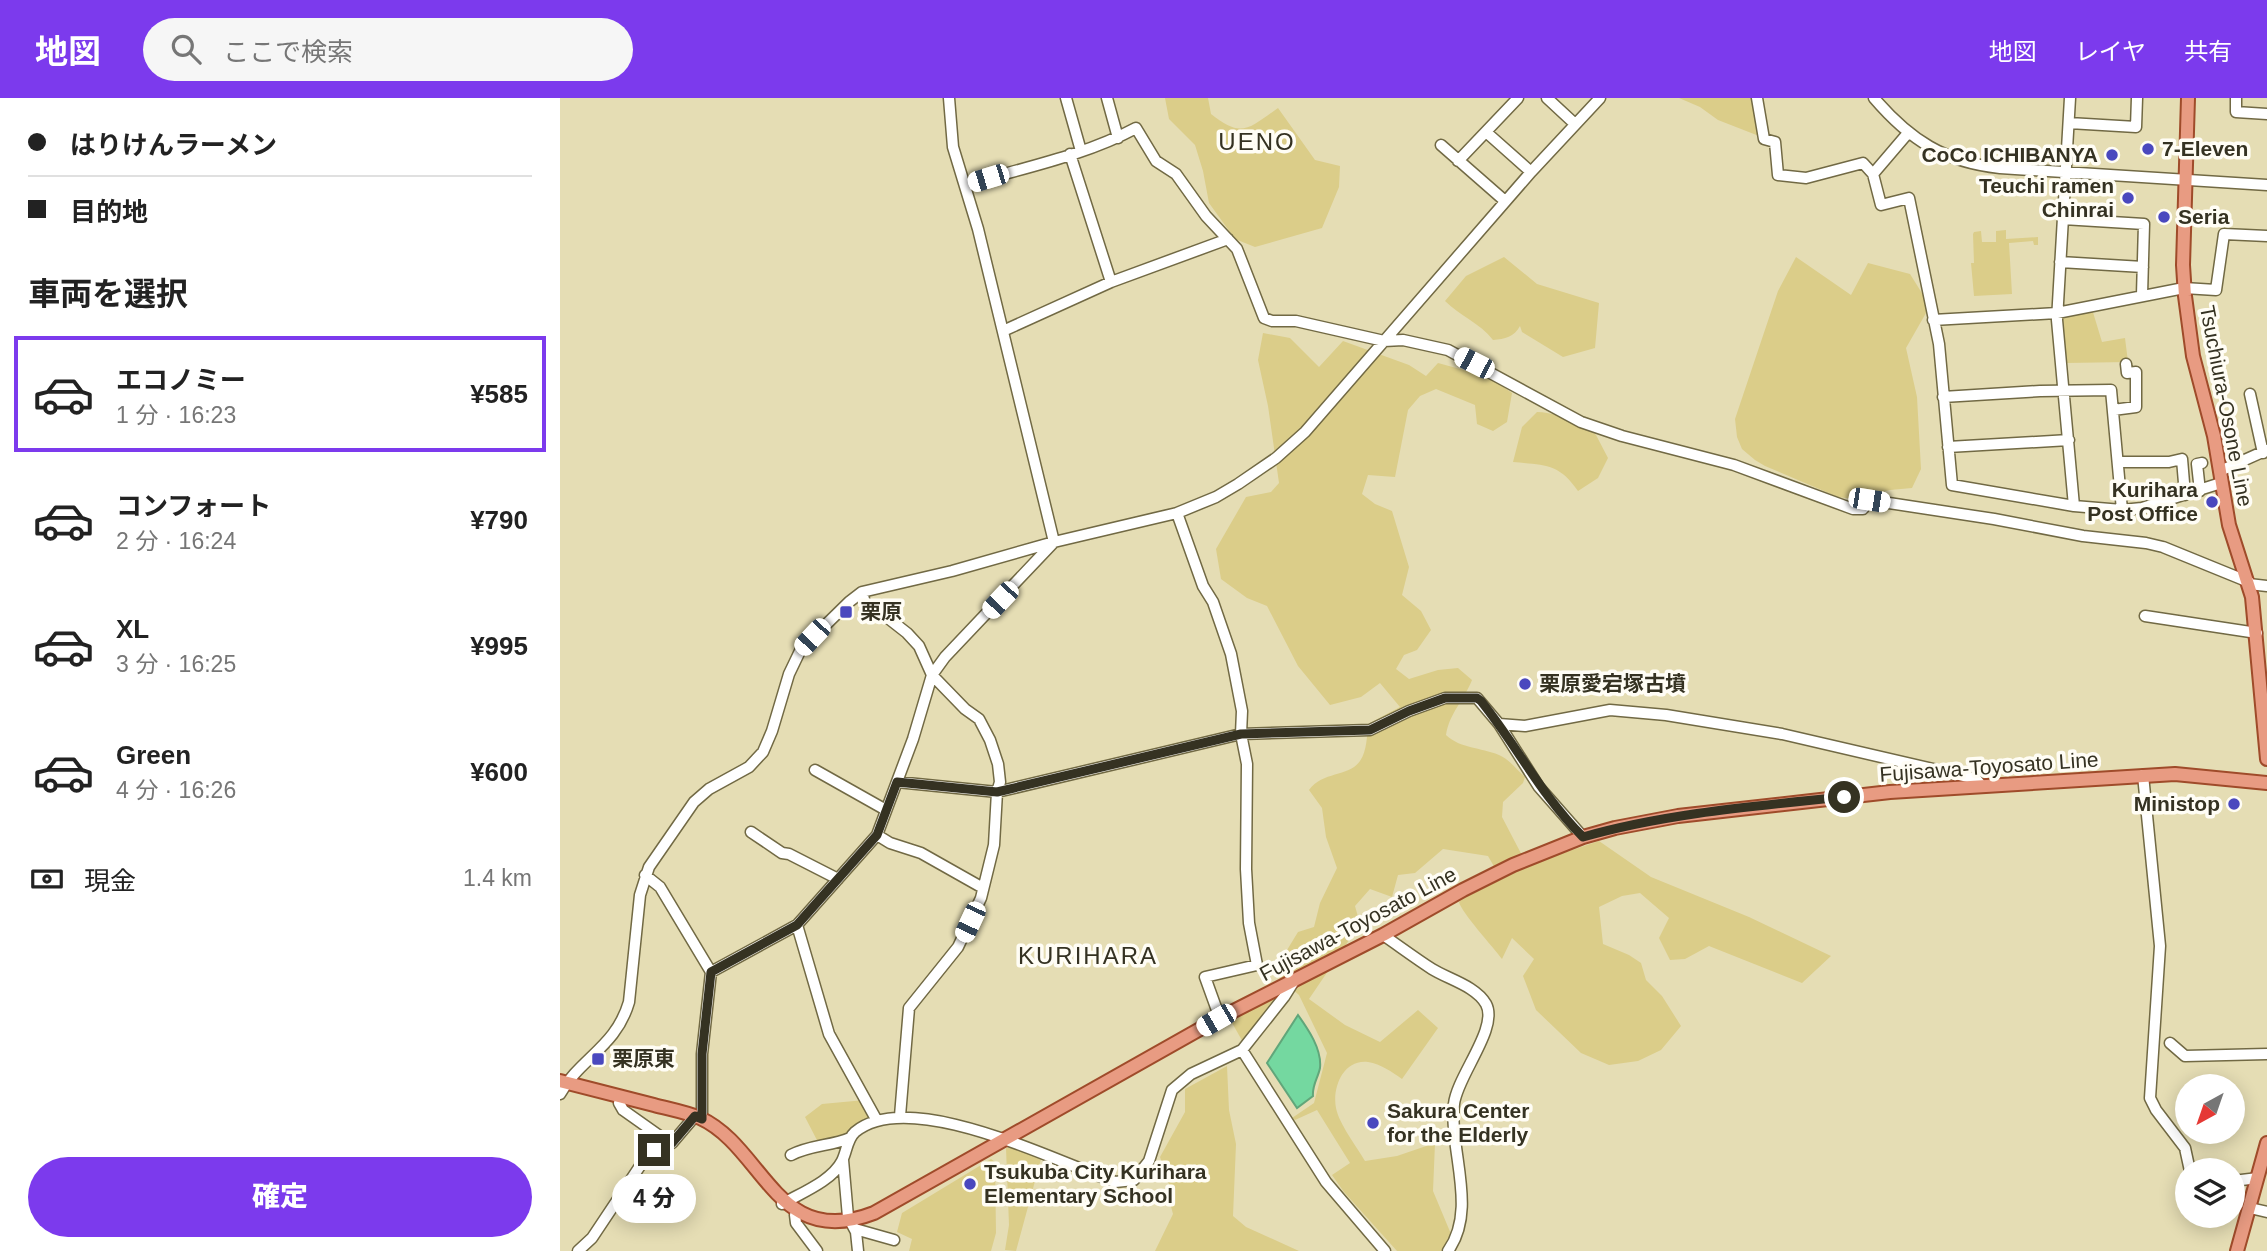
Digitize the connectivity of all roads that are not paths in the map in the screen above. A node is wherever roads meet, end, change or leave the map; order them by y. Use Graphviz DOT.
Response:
graph roads {
  1 [pos="949,98"];
  2 [pos="1066,98"];
  3 [pos="1108,98"];
  4 [pos="1518,98"];
  5 [pos="1547,98"];
  6 [pos="1600,98"];
  7 [pos="1757,98"];
  8 [pos="1874,98"];
  9 [pos="2070,98"];
  10 [pos="2137,98"];
  11 [pos="2189,98"];
  12 [pos="2236,98"];
  13 [pos="2267,114"];
  14 [pos="2069,123"];
  15 [pos="1575,124"];
  16 [pos="1486,132"];
  17 [pos="1908,133"];
  18 [pos="1118,138"];
  19 [pos="1441,145"];
  20 [pos="1081,151"];
  21 [pos="1070,154"];
  22 [pos="1458,161"];
  23 [pos="1531,172"];
  24 [pos="2066,172"];
  25 [pos="1872,174"];
  26 [pos="2186,180"];
  27 [pos="965,185"];
  28 [pos="2267,185"];
  29 [pos="1505,201"];
  30 [pos="2063,219"];
  31 [pos="2267,236"];
  32 [pos="1228,239"];
  33 [pos="2060,262"];
  34 [pos="2143,267"];
  35 [pos="1111,282"];
  36 [pos="2184,288"];
  37 [pos="2142,295"];
  38 [pos="2057,313"];
  39 [pos="1933,320"];
  40 [pos="1003,331"];
  41 [pos="1384,341"];
  42 [pos="2126,364"];
  43 [pos="2064,390"];
  44 [pos="2250,394"];
  45 [pos="1943,397"];
  46 [pos="2113,410"];
  47 [pos="2069,440"];
  48 [pos="1948,447"];
  49 [pos="2265,451"];
  50 [pos="2118,462"];
  51 [pos="2202,463"];
  52 [pos="2221,477"];
  53 [pos="2200,491"];
  54 [pos="2185,495"];
  55 [pos="2074,506"];
  56 [pos="2122,510"];
  57 [pos="1177,513"];
  58 [pos="1054,542"];
  59 [pos="2249,583"];
  60 [pos="2267,586"];
  61 [pos="862,592"];
  62 [pos="2145,616"];
  63 [pos="2257,633"];
  64 [pos="932,675"];
  65 [pos="1499,724"];
  66 [pos="1241,734"];
  67 [pos="2267,759"];
  68 [pos="814,769"];
  69 [pos="2143,775"];
  70 [pos="897,782"];
  71 [pos="2267,783"];
  72 [pos="1982,786"];
  73 [pos="997,792"];
  74 [pos="886,810"];
  75 [pos="751,832"];
  76 [pos="877,835"];
  77 [pos="1583,837"];
  78 [pos="645,875"];
  79 [pos="838,879"];
  80 [pos="983,888"];
  81 [pos="797,925"];
  82 [pos="1383,935"];
  83 [pos="711,972"];
  84 [pos="1294,979"];
  85 [pos="1216,1020"];
  86 [pos="2170,1043"];
  87 [pos="1242,1051"];
  88 [pos="2267,1054"];
  89 [pos="564,1082"];
  90 [pos="560,1094"];
  91 [pos="621,1097"];
  92 [pos="900,1116"];
  93 [pos="699,1117"];
  94 [pos="876,1119"];
  95 [pos="850,1138"];
  96 [pos="664,1139"];
  97 [pos="1006,1140"];
  98 [pos="2267,1143"];
  99 [pos="791,1154"];
  100 [pos="2187,1158"];
  101 [pos="843,1160"];
  102 [pos="2258,1178"];
  103 [pos="2245,1180"];
  104 [pos="781,1204"];
  105 [pos="2250,1208"];
  106 [pos="2267,1212"];
  107 [pos="795,1215"];
  108 [pos="854,1227"];
  109 [pos="592,1238"];
  110 [pos="894,1240"];
  111 [pos="578,1251"];
  112 [pos="595,1251"];
  113 [pos="817,1251"];
  114 [pos="858,1251"];
  115 [pos="1385,1251"];
  116 [pos="1448,1251"];
  117 [pos="2237,1251"];
  1 -- 27 [label="street"];
  2 -- 20 [label="street"];
  3 -- 18 [label="street"];
  4 -- 16 [label="street"];
  5 -- 15 [label="street"];
  6 -- 15 [label="street"];
  7 -- 25 [label="street"];
  8 -- 17 [label="street"];
  9 -- 14 [label="street"];
  10 -- 14 [label="street"];
  11 -- 26 [label="main road, Tsuchiura-Osone Line"];
  12 -- 13 [label="street"];
  14 -- 24 [label="street"];
  15 -- 23 [label="street"];
  16 -- 22 [label="street"];
  16 -- 23 [label="street"];
  17 -- 24 [label="street"];
  17 -- 25 [label="street"];
  18 -- 20 [label="street"];
  18 -- 32 [label="street"];
  19 -- 22 [label="street"];
  20 -- 21 [label="street"];
  21 -- 27 [label="street"];
  21 -- 35 [label="street"];
  22 -- 29 [label="street"];
  23 -- 29 [label="street"];
  24 -- 26 [label="street"];
  24 -- 30 [label="street"];
  25 -- 39 [label="street"];
  26 -- 28 [label="street"];
  26 -- 36 [label="main road, Tsuchiura-Osone Line"];
  27 -- 40 [label="street"];
  29 -- 41 [label="street"];
  30 -- 33 [label="street"];
  30 -- 34 [label="street"];
  31 -- 36 [label="street"];
  32 -- 35 [label="street"];
  32 -- 41 [label="street"];
  33 -- 34 [label="street"];
  33 -- 38 [label="street"];
  34 -- 37 [label="street"];
  35 -- 40 [label="street"];
  36 -- 37 [label="street"];
  36 -- 52 [label="main road, Tsuchiura-Osone Line"];
  37 -- 38 [label="street"];
  38 -- 39 [label="street"];
  38 -- 43 [label="street"];
  39 -- 45 [label="street"];
  40 -- 58 [label="street"];
  41 -- 57 [label="street"];
  41 -- 59 [label="street"];
  42 -- 46 [label="street"];
  43 -- 45 [label="street"];
  43 -- 46 [label="street"];
  43 -- 47 [label="street"];
  44 -- 49 [label="street"];
  45 -- 48 [label="street"];
  46 -- 50 [label="street"];
  47 -- 48 [label="street"];
  47 -- 55 [label="street"];
  48 -- 55 [label="street"];
  49 -- 52 [label="street"];
  50 -- 54 [label="street"];
  50 -- 56 [label="street"];
  51 -- 53 [label="street"];
  52 -- 53 [label="street"];
  52 -- 59 [label="main road, Tsuchiura-Osone Line"];
  53 -- 54 [label="street"];
  54 -- 56 [label="street"];
  55 -- 56 [label="street"];
  57 -- 58 [label="street"];
  57 -- 66 [label="street"];
  58 -- 61 [label="street"];
  58 -- 64 [label="street"];
  59 -- 60 [label="street"];
  59 -- 63 [label="main road, Tsuchiura-Osone Line"];
  61 -- 64 [label="street"];
  61 -- 78 [label="street"];
  62 -- 63 [label="street"];
  63 -- 67 [label="main road, Tsuchiura-Osone Line"];
  64 -- 70 [label="street"];
  64 -- 73 [label="street"];
  65 -- 66 [label="street"];
  65 -- 72 [label="street"];
  65 -- 77 [label="street"];
  66 -- 73 [label="street"];
  66 -- 85 [label="street"];
  68 -- 74 [label="street"];
  69 -- 71 [label="main road, Fujisawa-Toyosato Line"];
  69 -- 72 [label="main road, Fujisawa-Toyosato Line"];
  69 -- 100 [label="street"];
  70 -- 73 [label="street"];
  70 -- 74 [label="street"];
  72 -- 77 [label="main road, Fujisawa-Toyosato Line"];
  73 -- 80 [label="street"];
  74 -- 76 [label="street"];
  75 -- 79 [label="street"];
  76 -- 79 [label="street"];
  76 -- 80 [label="street"];
  77 -- 82 [label="main road, Fujisawa-Toyosato Line"];
  78 -- 83 [label="street"];
  78 -- 89 [label="street"];
  79 -- 81 [label="street"];
  80 -- 92 [label="street"];
  81 -- 83 [label="street"];
  81 -- 94 [label="street"];
  82 -- 84 [label="main road, Fujisawa-Toyosato Line"];
  82 -- 116 [label="street"];
  83 -- 93 [label="street"];
  84 -- 85 [label="main road, Fujisawa-Toyosato Line"];
  84 -- 87 [label="street"];
  85 -- 97 [label="main road, Fujisawa-Toyosato Line"];
  86 -- 88 [label="street"];
  87 -- 97 [label="street"];
  87 -- 115 [label="street"];
  89 -- 90 [label="street"];
  89 -- 91 [label="main road"];
  91 -- 93 [label="main road"];
  91 -- 96 [label="street"];
  92 -- 94 [label="street"];
  92 -- 97 [label="street"];
  93 -- 96 [label="street"];
  93 -- 104 [label="main road"];
  94 -- 95 [label="street"];
  95 -- 99 [label="street"];
  95 -- 101 [label="street"];
  96 -- 109 [label="street"];
  97 -- 108 [label="main road, Fujisawa-Toyosato Line"];
  98 -- 102 [label="main road"];
  101 -- 104 [label="street"];
  101 -- 108 [label="street"];
  102 -- 103 [label="street"];
  102 -- 105 [label="main road"];
  104 -- 107 [label="main road"];
  105 -- 106 [label="street"];
  105 -- 117 [label="main road"];
  107 -- 108 [label="main road"];
  107 -- 113 [label="street"];
  108 -- 110 [label="street"];
  108 -- 114 [label="street"];
  109 -- 111 [label="street"];
  109 -- 112 [label="street"];
}
